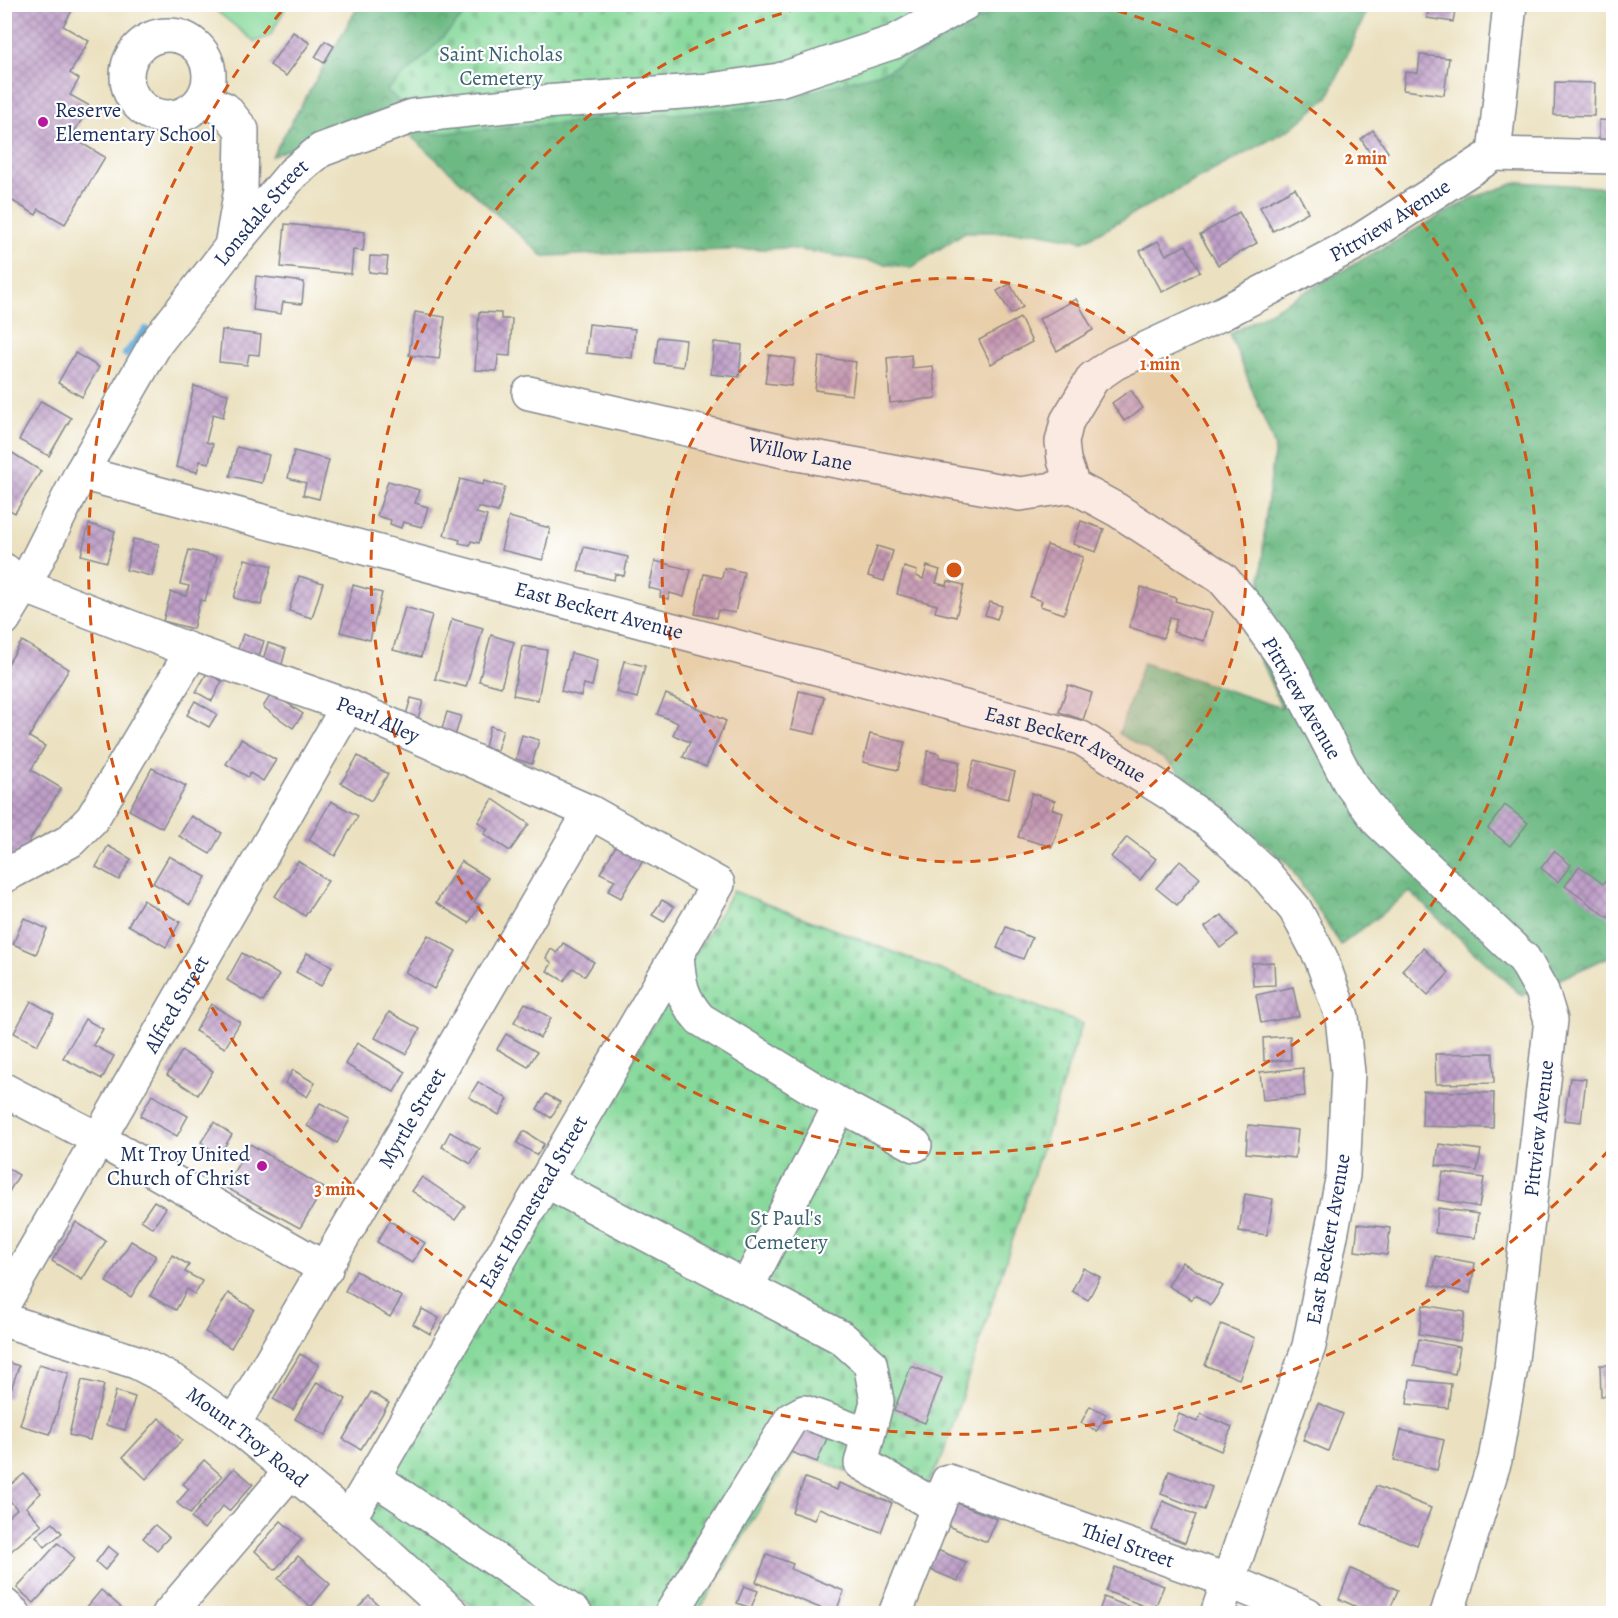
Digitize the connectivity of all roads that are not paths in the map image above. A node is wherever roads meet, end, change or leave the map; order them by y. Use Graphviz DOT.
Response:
graph roads {
  1 [pos="964,4"];
  2 [pos="1510,4"];
  3 [pos="202,100"];
  4 [pos="1494,154"];
  5 [pos="1614,157"];
  6 [pos="230,248"];
  7 [pos="530,393"];
  8 [pos="81,473"];
  9 [pos="1073,486"];
  10 [pos="14,578"];
  11 [pos="4,619"];
  12 [pos="192,651"];
  13 [pos="348,706"];
  14 [pos="590,812"];
  15 [pos="4,876"];
  16 [pos="717,884"];
  17 [pos="677,954"];
  18 [pos="4,1090"];
  19 [pos="840,1105"];
  20 [pos="100,1140"];
  21 [pos="915,1145"];
  22 [pos="546,1181"];
  23 [pos="326,1269"];
  24 [pos="747,1287"];
  25 [pos="4,1303"];
  26 [pos="4,1320"];
  27 [pos="234,1424"];
  28 [pos="868,1435"];
  29 [pos="291,1471"];
  30 [pos="373,1478"];
  31 [pos="943,1494"];
  32 [pos="349,1519"];
  33 [pos="1229,1581"];
  34 [pos="4,1605"];
  35 [pos="14,1614"];
  36 [pos="170,1614"];
  37 [pos="453,1614"];
  38 [pos="576,1614"];
  39 [pos="671,1614"];
  40 [pos="895,1614"];
  41 [pos="1217,1614"];
  42 [pos="1307,1614"];
  43 [pos="1447,1614"];
  1 -- 6 [label="street, Lonsdale Street"];
  2 -- 4 [label="street"];
  3 -- 6 [label="street"];
  4 -- 5 [label="street"];
  4 -- 9 [label="street, Pittview Avenue"];
  6 -- 8 [label="street, Lonsdale Street"];
  7 -- 9 [label="street, Willow Lane"];
  8 -- 10 [label="street, Lonsdale Street"];
  8 -- 33 [label="street, East Beckert Avenue"];
  9 -- 43 [label="street, Pittview Avenue"];
  10 -- 11 [label="street, Lonsdale Street"];
  10 -- 12 [label="street, Pearl Alley"];
  12 -- 13 [label="street, Pearl Alley"];
  12 -- 15 [label="street"];
  13 -- 14 [label="street, Pearl Alley"];
  13 -- 20 [label="street, Alfred Street"];
  14 -- 16 [label="street, Pearl Alley"];
  14 -- 23 [label="street, Myrtle Street"];
  16 -- 17 [label="street, East Homestead Street"];
  17 -- 19 [label="street"];
  17 -- 22 [label="street, East Homestead Street"];
  18 -- 20 [label="street"];
  19 -- 21 [label="street"];
  19 -- 24 [label="street"];
  20 -- 23 [label="street"];
  20 -- 25 [label="street, Alfred Street"];
  22 -- 24 [label="street"];
  22 -- 30 [label="street, East Homestead Street"];
  23 -- 27 [label="street, Myrtle Street"];
  24 -- 28 [label="street"];
  26 -- 27 [label="street, Mount Troy Road"];
  27 -- 29 [label="street, Mount Troy Road"];
  28 -- 31 [label="street, Thiel Street"];
  28 -- 39 [label="street"];
  29 -- 32 [label="street, Mount Troy Road"];
  29 -- 36 [label="street"];
  30 -- 32 [label="street, East Homestead Street"];
  30 -- 38 [label="street"];
  31 -- 33 [label="street, Thiel Street"];
  31 -- 40 [label="street"];
  32 -- 37 [label="street, Mount Troy Road"];
  33 -- 41 [label="street, East Beckert Avenue"];
  33 -- 42 [label="street, Thiel Street"];
  34 -- 35 [label="street"];
}
